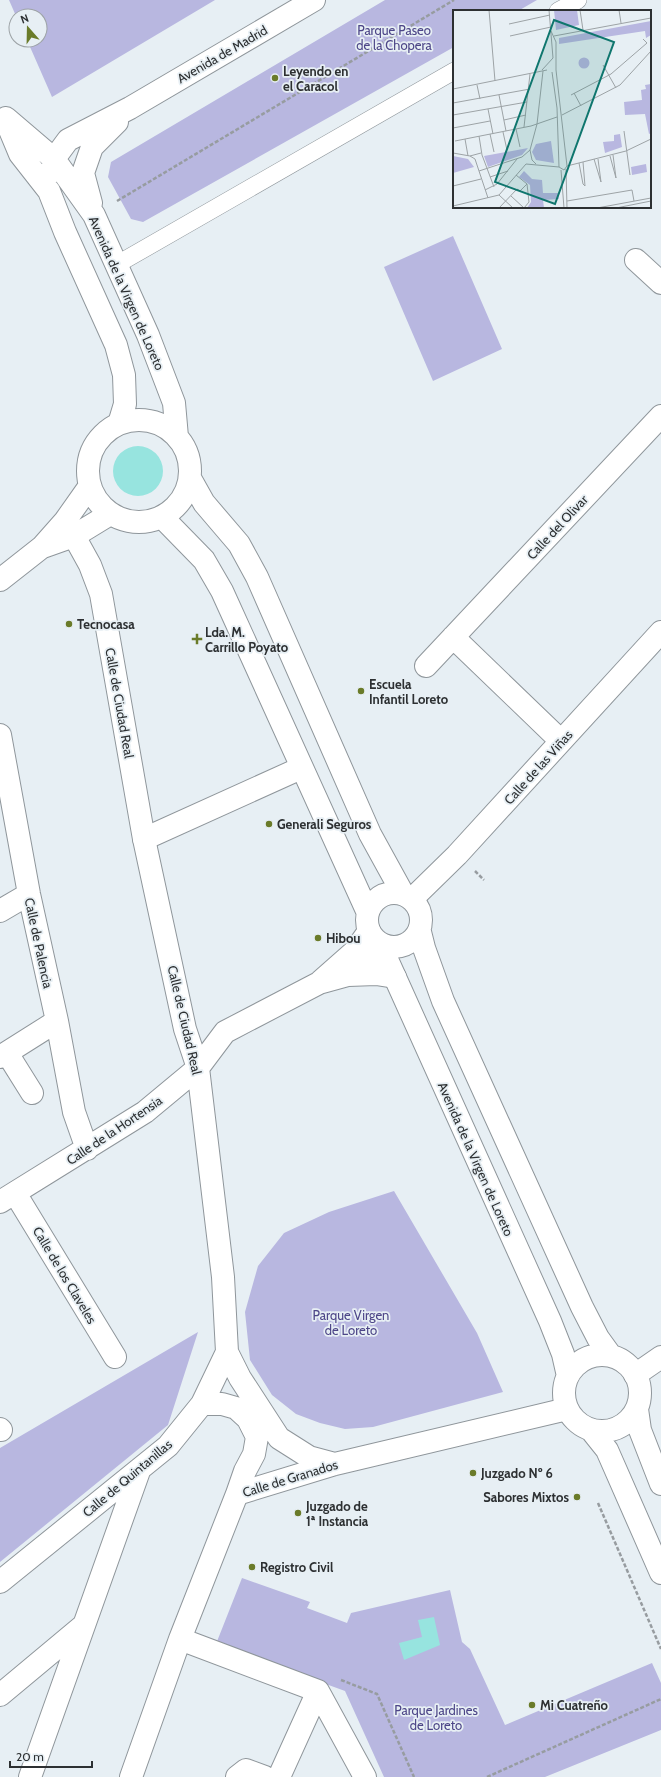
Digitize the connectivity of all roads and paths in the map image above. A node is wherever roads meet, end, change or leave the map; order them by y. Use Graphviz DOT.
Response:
graph roads {
  1 [pos="314,0"];
  2 [pos="454,0"];
  3 [pos="578,0"];
  4 [pos="560,10"];
  5 [pos="453,72"];
  6 [pos="130,108"];
  7 [pos="3,112"];
  8 [pos="54,159"];
  9 [pos="49,191"];
  10 [pos="94,215"];
  11 [pos="636,260"];
  12 [pos="116,265"];
  13 [pos="661,283"];
  14 [pos="661,416"];
  15 [pos="119,424"];
  16 [pos="177,437"];
  17 [pos="190,478"];
  18 [pos="90,487"];
  19 [pos="110,514"];
  20 [pos="162,517"];
  21 [pos="74,536"];
  22 [pos="42,547"];
  23 [pos="0,580"];
  24 [pos="661,632"];
  25 [pos="453,638"];
  26 [pos="426,666"];
  27 [pos="0,735"];
  28 [pos="561,741"];
  29 [pos="3,760"];
  30 [pos="301,768"];
  31 [pos="144,839"];
  32 [pos="28,894"];
  33 [pos="408,897"];
  34 [pos="0,911"];
  35 [pos="372,929"];
  36 [pos="420,932"];
  37 [pos="348,975"];
  38 [pos="395,977"];
  39 [pos="319,983"];
  40 [pos="57,1021"];
  41 [pos="4,1055"];
  42 [pos="198,1068"];
  43 [pos="32,1093"];
  44 [pos="87,1149"];
  45 [pos="8,1197"];
  46 [pos="227,1352"];
  47 [pos="611,1356"];
  48 [pos="115,1357"];
  49 [pos="661,1357"];
  50 [pos="635,1375"];
  51 [pos="568,1376"];
  52 [pos="202,1404"];
  53 [pos="567,1409"];
  54 [pos="637,1409"];
  55 [pos="591,1430"];
  56 [pos="335,1464"];
  57 [pos="140,1469"];
  58 [pos="661,1484"];
  59 [pos="237,1494"];
  60 [pos="598,1503"];
  61 [pos="661,1573"];
  62 [pos="0,1582"];
  63 [pos="85,1624"];
  64 [pos="180,1639"];
  65 [pos="661,1649"];
  66 [pos="318,1691"];
  67 [pos="0,1695"];
  68 [pos="661,1700"];
  69 [pos="238,1776"];
  70 [pos="30,1777"];
  71 [pos="131,1777"];
  72 [pos="265,1777"];
  73 [pos="279,1777"];
  74 [pos="365,1777"];
  75 [pos="487,1777"];
  1 -- 6 [label="street, Avenida de Madrid"];
  2 -- 10 [label="path"];
  3 -- 4 [label="lane"];
  5 -- 12 [label="lane"];
  6 -- 8 [label="street, Avenida de Madrid"];
  6 -- 10 [label="street, Avenida de Madrid"];
  7 -- 8 [label="street, Avenida de la Virgen de Loreto"];
  7 -- 9 [label="street, Avenida de la Virgen de Loreto"];
  8 -- 9 [label="street"];
  8 -- 10 [label="street, Avenida de la Virgen de Loreto"];
  9 -- 15 [label="street, Avenida de la Virgen de Loreto"];
  10 -- 12 [label="street, Avenida de la Virgen de Loreto"];
  11 -- 13 [label="street"];
  12 -- 16 [label="street, Avenida de la Virgen de Loreto"];
  14 -- 25 [label="street, Calle del Olivar"];
  15 -- 16 [label="street"];
  15 -- 18 [label="street"];
  16 -- 17 [label="street"];
  17 -- 20 [label="street"];
  17 -- 33 [label="street"];
  18 -- 19 [label="street"];
  18 -- 22 [label="street"];
  19 -- 20 [label="street"];
  19 -- 21 [label="street"];
  20 -- 30 [label="street, Avenida de la Virgen de Loreto"];
  21 -- 22 [label="street"];
  21 -- 31 [label="street, Calle de Ciudad Real"];
  22 -- 23 [label="street"];
  24 -- 28 [label="street, Calle de las Viñas"];
  25 -- 26 [label="street, Calle del Olivar"];
  25 -- 28 [label="street"];
  27 -- 29 [label="street, Calle de Palencia"];
  28 -- 33 [label="street, Calle de las Viñas"];
  29 -- 32 [label="street, Calle de Palencia"];
  30 -- 31 [label="street"];
  30 -- 35 [label="street, Avenida de la Virgen de Loreto"];
  31 -- 42 [label="street, Calle de Ciudad Real"];
  32 -- 34 [label="street"];
  32 -- 40 [label="street, Calle de Palencia"];
  33 -- 35 [label="street"];
  33 -- 36 [label="street"];
  35 -- 36 [label="street"];
  35 -- 37 [label="street, Calle de la Hortensia"];
  35 -- 38 [label="street, Avenida de la Virgen de Loreto"];
  35 -- 39 [label="street, Calle de la Hortensia"];
  36 -- 47 [label="street"];
  37 -- 38 [label="street, Calle de la Hortensia"];
  37 -- 39 [label="street, Calle de la Hortensia"];
  38 -- 51 [label="street, Avenida de la Virgen de Loreto"];
  39 -- 42 [label="street, Calle de la Hortensia"];
  40 -- 41 [label="street"];
  40 -- 44 [label="street, Calle de Palencia"];
  41 -- 43 [label="street"];
  42 -- 44 [label="street, Calle de la Hortensia"];
  42 -- 46 [label="street, Calle de Ciudad Real"];
  44 -- 45 [label="street, Calle de la Hortensia"];
  45 -- 48 [label="street, Calle de los Claveles"];
  46 -- 52 [label="street, Calle de Quintanillas"];
  46 -- 56 [label="street, Calle de Ciudad Real"];
  47 -- 50 [label="street"];
  47 -- 51 [label="street"];
  49 -- 50 [label="street"];
  50 -- 54 [label="street"];
  51 -- 53 [label="street"];
  52 -- 57 [label="street, Calle de Quintanillas"];
  52 -- 59 [label="street"];
  53 -- 55 [label="street"];
  53 -- 56 [label="street, Calle de Granados"];
  54 -- 55 [label="street"];
  54 -- 58 [label="street"];
  55 -- 61 [label="street"];
  56 -- 59 [label="street, Calle de Granados"];
  57 -- 62 [label="street, Calle de Quintanillas"];
  57 -- 63 [label="street"];
  59 -- 64 [label="street, Calle de Granados"];
  60 -- 65 [label="path"];
  63 -- 67 [label="street"];
  63 -- 70 [label="street"];
  64 -- 66 [label="street"];
  64 -- 71 [label="street, Calle de Granados"];
  66 -- 73 [label="street"];
  66 -- 74 [label="street"];
  68 -- 75 [label="path"];
  69 -- 72 [label="street"];
}
